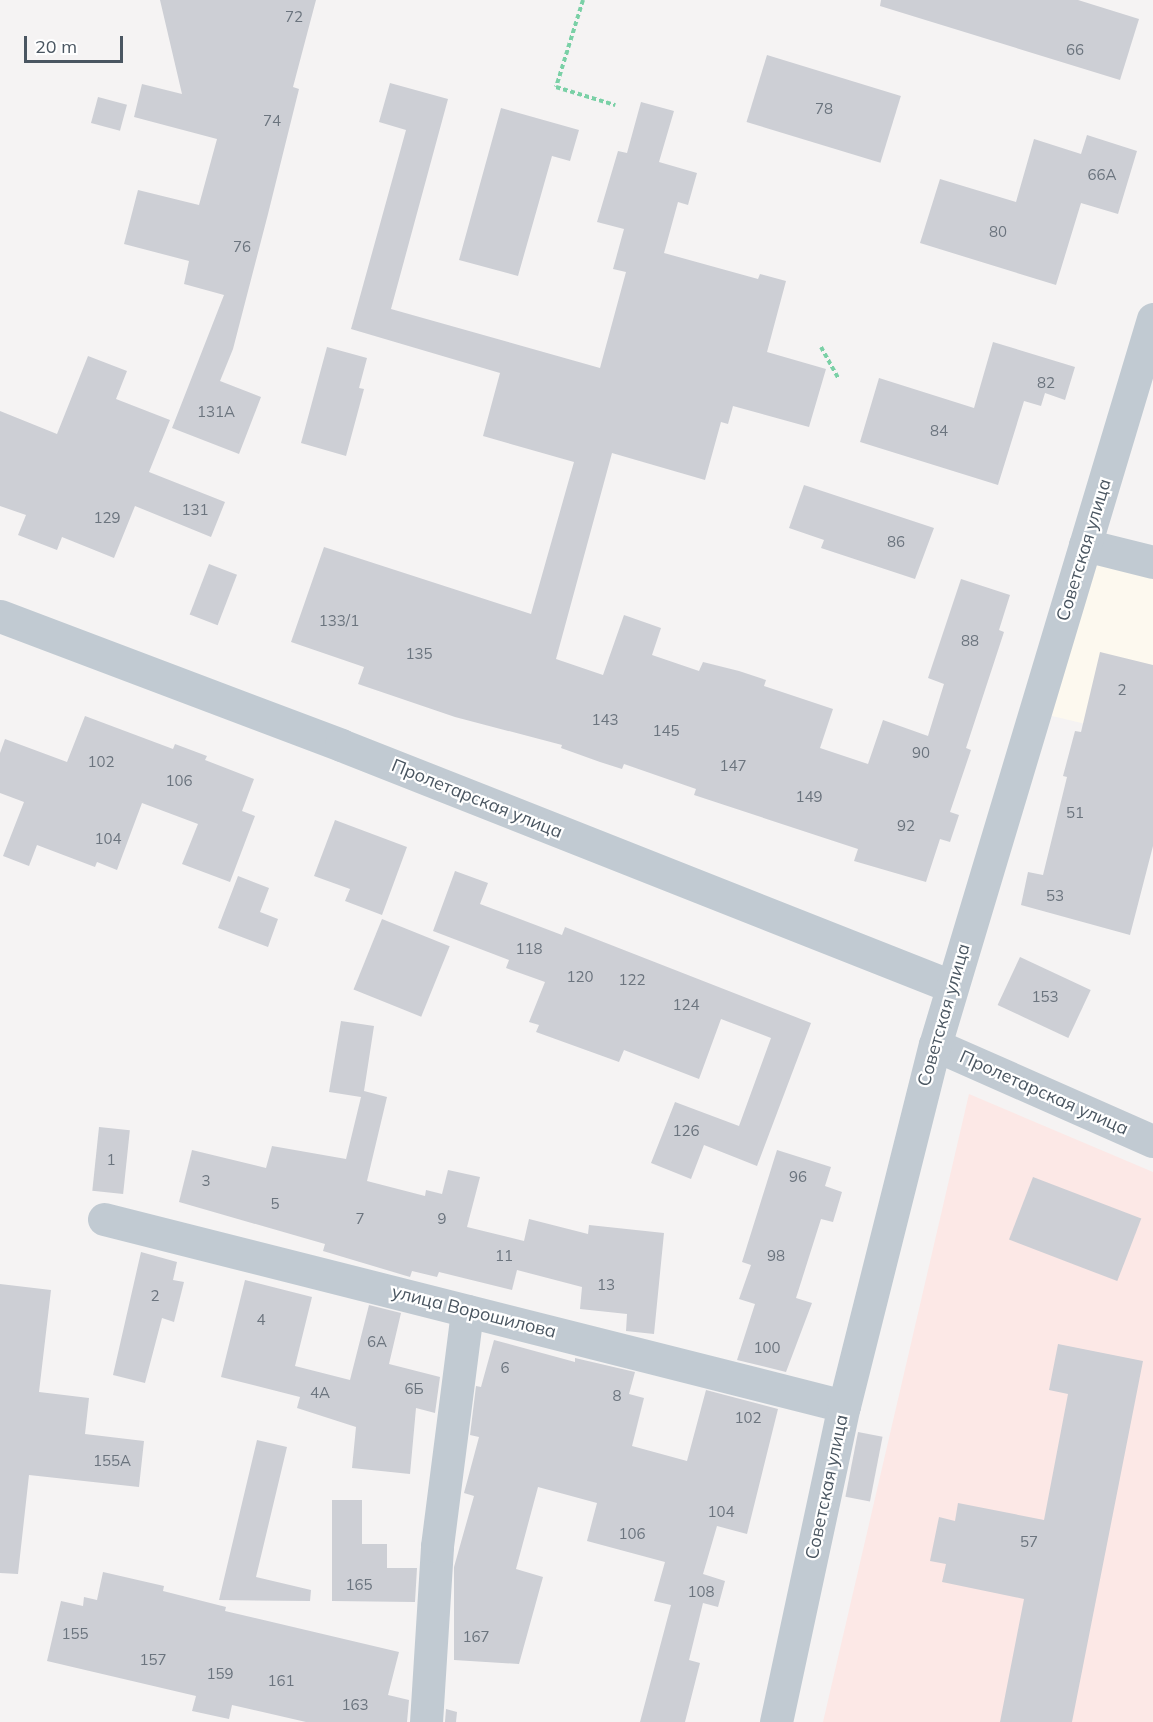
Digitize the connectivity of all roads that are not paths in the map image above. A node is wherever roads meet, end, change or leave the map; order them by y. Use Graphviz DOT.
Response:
graph roads {
  1 [pos="1153,319"];
  2 [pos="1086,545"];
  3 [pos="1153,562"];
  4 [pos="0,616"];
  5 [pos="951,986"];
  6 [pos="935,1045"];
  7 [pos="1153,1141"];
  8 [pos="104,1219"];
  9 [pos="468,1311"];
  10 [pos="844,1406"];
  11 [pos="426,1722"];
  12 [pos="776,1722"];
  1 -- 2 [label="street, Советская улица"];
  2 -- 3 [label="street"];
  2 -- 5 [label="street, Советская улица"];
  4 -- 5 [label="street, Пролетарская улица"];
  5 -- 6 [label="street, Советская улица"];
  6 -- 7 [label="street, Пролетарская улица"];
  6 -- 10 [label="street, Советская улица"];
  8 -- 9 [label="street, улица Ворошилова"];
  9 -- 10 [label="street, улица Ворошилова"];
  9 -- 11 [label="street"];
  10 -- 12 [label="street, Советская улица"];
}
